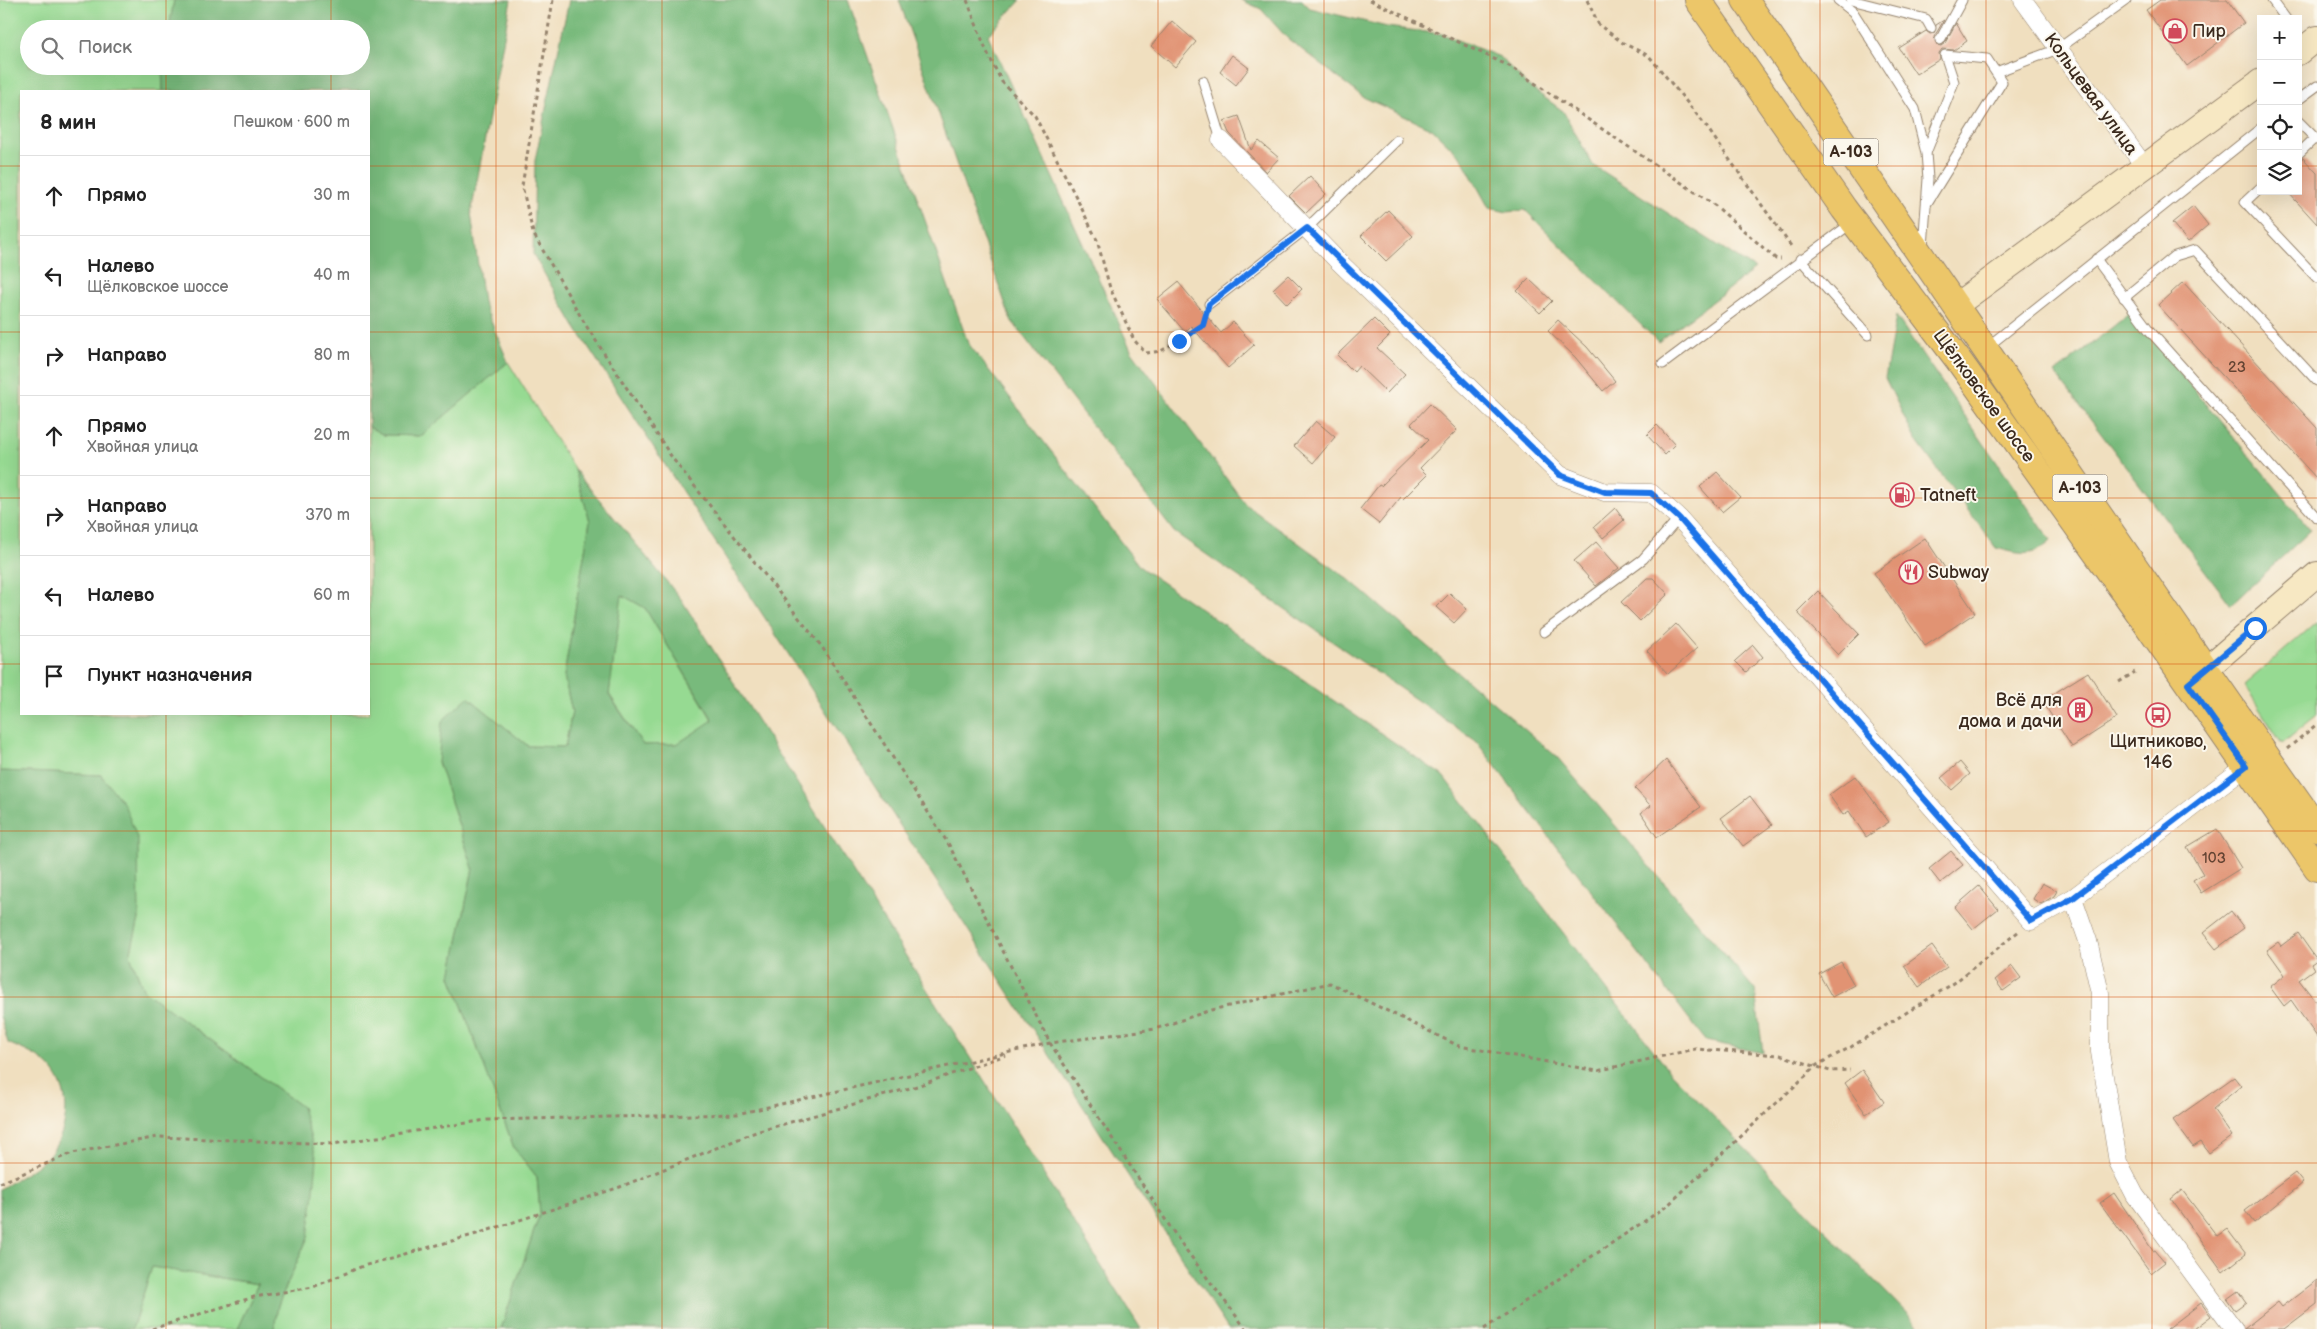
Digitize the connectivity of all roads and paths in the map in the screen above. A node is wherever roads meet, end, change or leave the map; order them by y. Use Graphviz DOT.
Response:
graph roads {
  1 [pos="553,0"];
  2 [pos="967,0"];
  3 [pos="1370,0"];
  4 [pos="1587,0"];
  5 [pos="1698,0"];
  6 [pos="1745,0"];
  7 [pos="1838,0"];
  8 [pos="1851,0"];
  9 [pos="1962,0"];
  10 [pos="2023,0"];
  11 [pos="2126,0"];
  12 [pos="2272,0"];
  13 [pos="2283,15"];
  14 [pos="1931,28"];
  15 [pos="1940,40"];
  16 [pos="2058,49"];
  17 [pos="1996,72"];
  18 [pos="1203,81"];
  19 [pos="2257,83"];
  20 [pos="2317,86"];
  21 [pos="2302,97"];
  22 [pos="2302,125"];
  23 [pos="2257,131"];
  24 [pos="2316,139"];
  25 [pos="1221,140"];
  26 [pos="1396,140"];
  27 [pos="2302,151"];
  28 [pos="1926,153"];
  29 [pos="2145,167"];
  30 [pos="2257,192"];
  31 [pos="1927,203"];
  32 [pos="1849,225"];
  33 [pos="1307,228"];
  34 [pos="1922,255"];
  35 [pos="1800,259"];
  36 [pos="2096,260"];
  37 [pos="2317,278"];
  38 [pos="2124,298"];
  39 [pos="1209,304"];
  40 [pos="1956,306"];
  41 [pos="1868,335"];
  42 [pos="1984,349"];
  43 [pos="1663,364"];
  44 [pos="2317,381"];
  45 [pos="1679,518"];
  46 [pos="2317,518"];
  47 [pos="2317,574"];
  48 [pos="1544,632"];
  49 [pos="2135,672"];
  50 [pos="2197,676"];
  51 [pos="2119,682"];
  52 [pos="2317,724"];
  53 [pos="2280,754"];
  54 [pos="2246,766"];
  55 [pos="2317,828"];
  56 [pos="2317,868"];
  57 [pos="2073,898"];
  58 [pos="2031,921"];
  59 [pos="1050,1043"];
  60 [pos="1817,1065"];
  61 [pos="1850,1070"];
  62 [pos="0,1183"];
  63 [pos="152,1329"];
  64 [pos="1246,1329"];
  65 [pos="1484,1329"];
  66 [pos="2234,1329"];
  1 -- 59 [label="path"];
  2 -- 39 [label="path"];
  3 -- 35 [label="path"];
  4 -- 35 [label="path"];
  5 -- 50 [label="main road, Щёлковское шоссе / А-103"];
  6 -- 34 [label="main road, Щёлковское шоссе / А-103"];
  7 -- 28 [label="lane"];
  8 -- 14 [label="lane"];
  9 -- 15 [label="lane"];
  10 -- 16 [label="street, Кольцевая улица"];
  11 -- 16 [label="lane"];
  12 -- 13 [label="lane"];
  16 -- 17 [label="lane"];
  16 -- 29 [label="street, Кольцевая улица"];
  17 -- 28 [label="lane"];
  17 -- 31 [label="lane"];
  18 -- 25 [label="lane"];
  19 -- 29 [label="street, Кольцевая улица"];
  20 -- 21 [label="lane"];
  22 -- 24 [label="lane"];
  23 -- 36 [label="lane"];
  24 -- 27 [label="lane"];
  25 -- 33 [label="street"];
  26 -- 33 [label="lane"];
  28 -- 31 [label="lane"];
  29 -- 40 [label="street"];
  30 -- 37 [label="lane"];
  31 -- 34 [label="lane"];
  32 -- 35 [label="lane"];
  33 -- 39 [label="lane"];
  33 -- 45 [label="street"];
  34 -- 40 [label="main road, Щёлковское шоссе / А-103"];
  35 -- 41 [label="lane"];
  35 -- 43 [label="lane"];
  36 -- 38 [label="lane"];
  36 -- 42 [label="lane"];
  38 -- 44 [label="lane"];
  38 -- 46 [label="lane"];
  40 -- 42 [label="main road, Щёлковское шоссе / А-103"];
  42 -- 50 [label="main road, Щёлковское шоссе / А-103"];
  45 -- 48 [label="lane"];
  45 -- 58 [label="street"];
  47 -- 50 [label="street"];
  49 -- 51 [label="path"];
  50 -- 54 [label="main road, Щёлковское шоссе / А-103"];
  50 -- 55 [label="main road, Щёлковское шоссе / А-103"];
  52 -- 53 [label="path"];
  54 -- 56 [label="main road, Щёлковское шоссе / А-103"];
  54 -- 57 [label="street"];
  57 -- 58 [label="street"];
  57 -- 66 [label="street"];
  58 -- 60 [label="path"];
  59 -- 60 [label="path"];
  59 -- 62 [label="path"];
  59 -- 63 [label="path"];
  59 -- 64 [label="path"];
  60 -- 61 [label="path"];
  60 -- 65 [label="path"];
}
